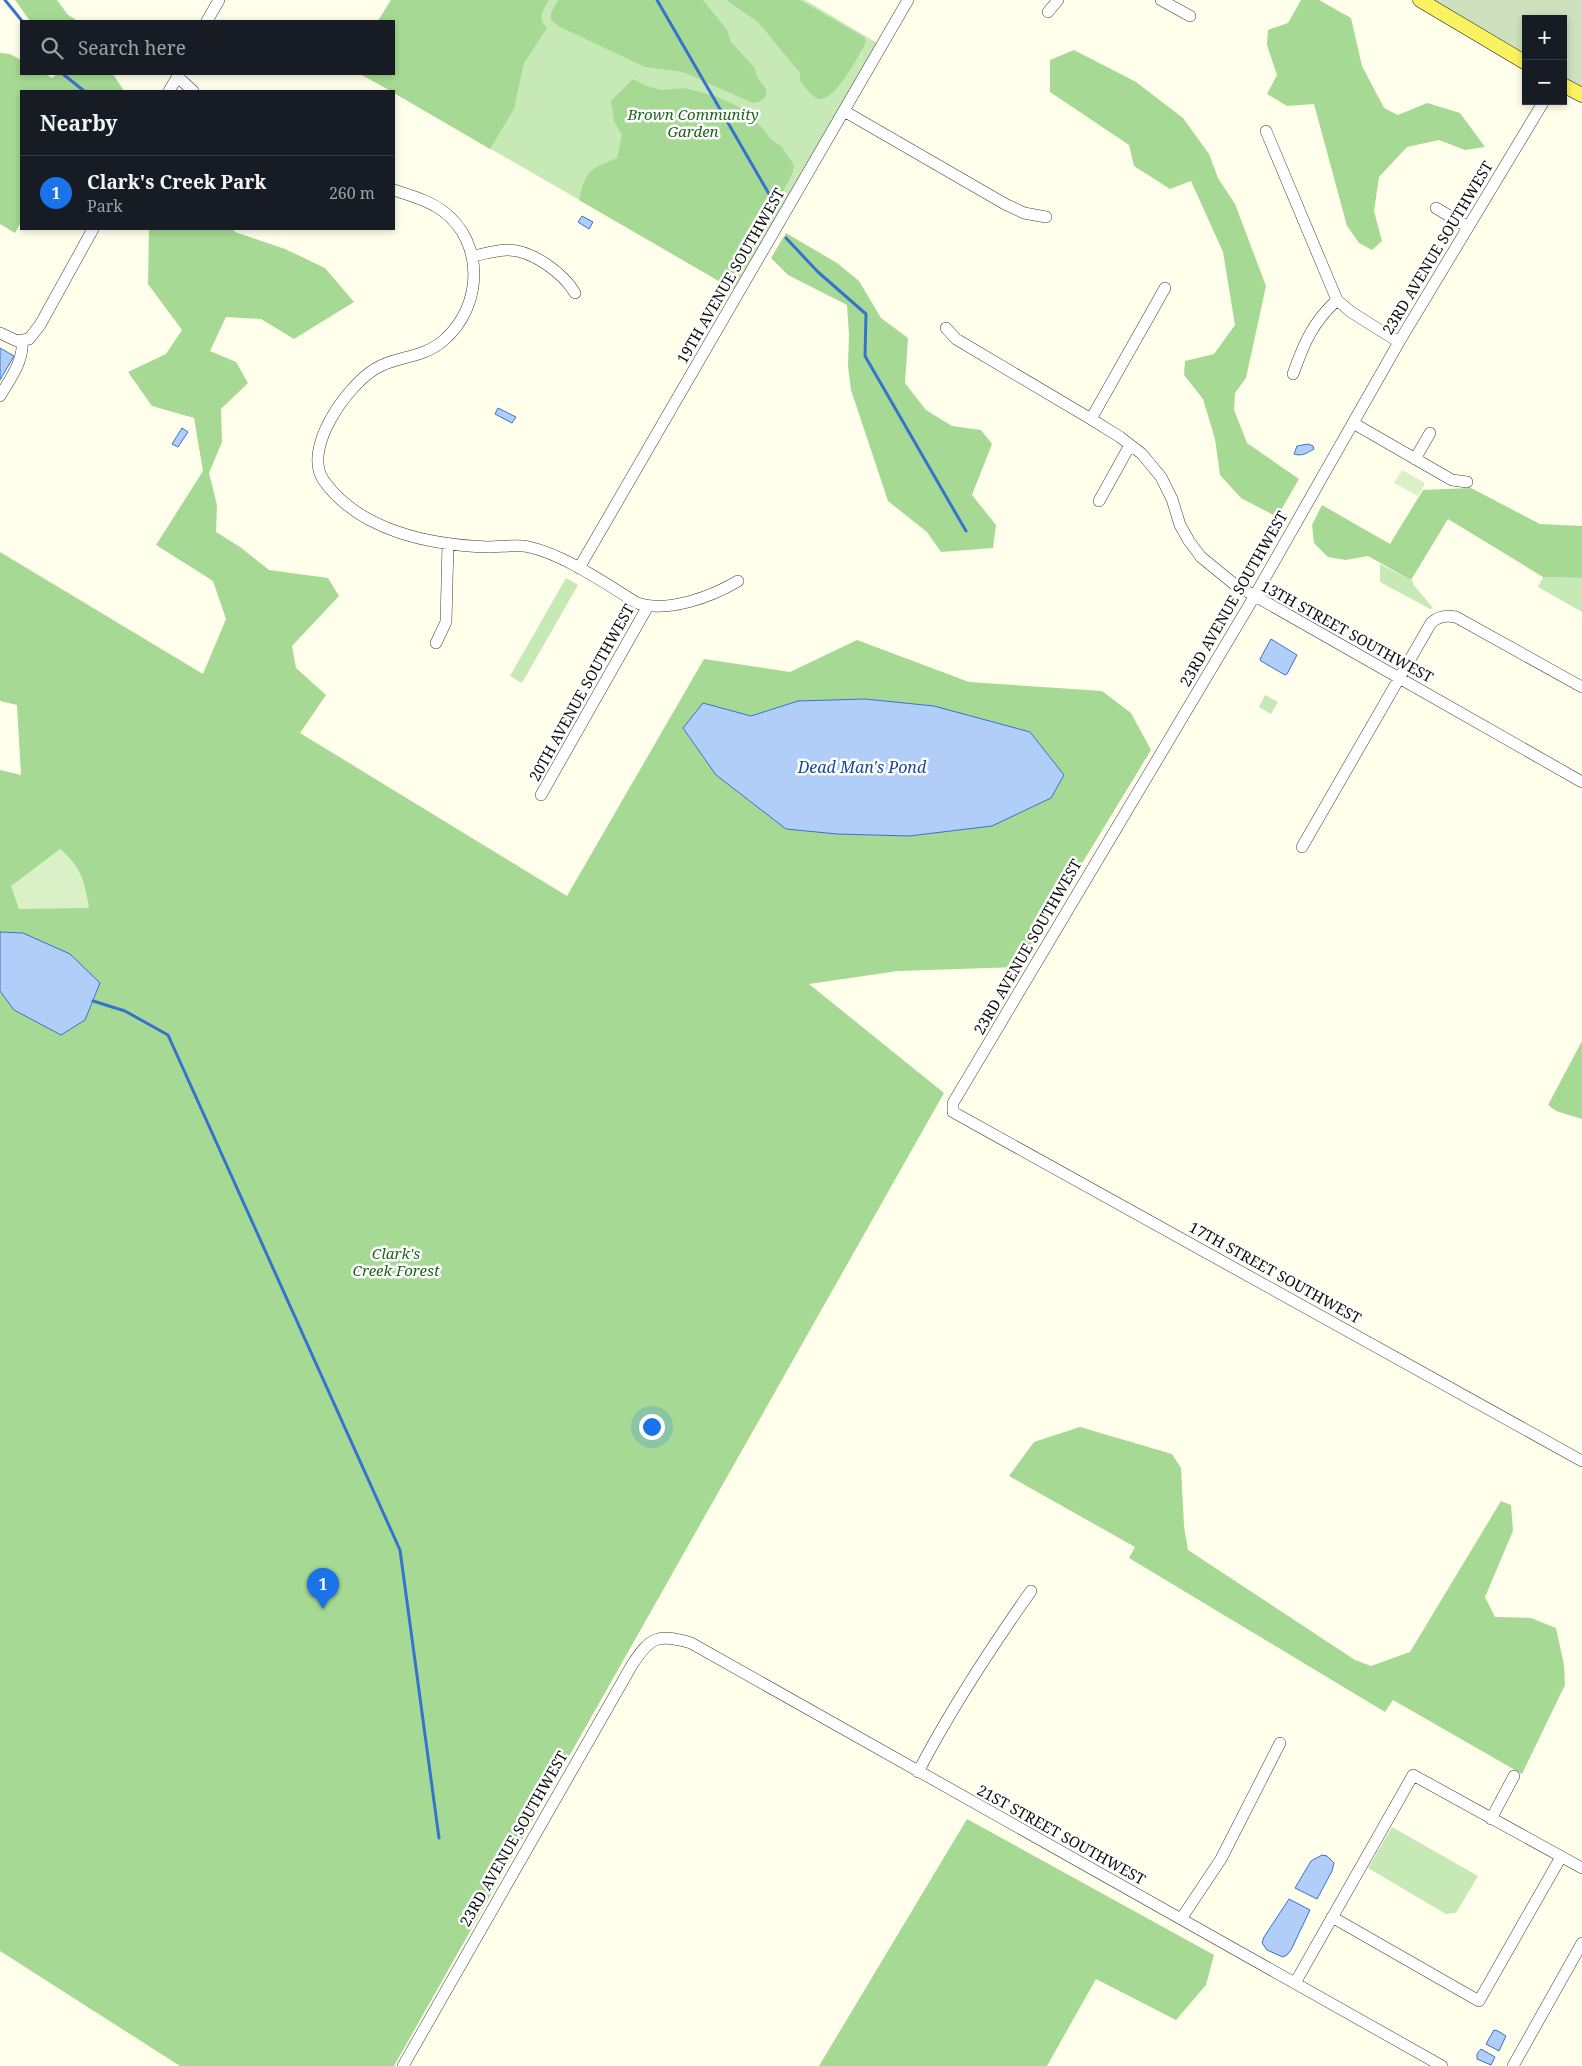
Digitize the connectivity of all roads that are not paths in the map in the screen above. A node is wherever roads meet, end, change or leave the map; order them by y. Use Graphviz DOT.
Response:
graph roads {
  1 [pos="218,0"];
  2 [pos="908,0"];
  3 [pos="1058,0"];
  4 [pos="1160,0"];
  5 [pos="1420,0"];
  6 [pos="1048,12"];
  7 [pos="1190,16"];
  8 [pos="208,20"];
  9 [pos="1522,61"];
  10 [pos="178,75"];
  11 [pos="1567,87"];
  12 [pos="170,90"];
  13 [pos="192,90"];
  14 [pos="1582,95"];
  15 [pos="1542,105"];
  16 [pos="844,111"];
  17 [pos="1266,131"];
  18 [pos="395,190"];
  19 [pos="1436,208"];
  20 [pos="1046,217"];
  21 [pos="1468,227"];
  22 [pos="92,230"];
  23 [pos="473,256"];
  24 [pos="1166,288"];
  25 [pos="575,293"];
  26 [pos="1337,300"];
  27 [pos="946,328"];
  28 [pos="0,333"];
  29 [pos="22,341"];
  30 [pos="1399,342"];
  31 [pos="1292,374"];
  32 [pos="0,396"];
  33 [pos="1091,419"];
  34 [pos="1352,423"];
  35 [pos="1430,433"];
  36 [pos="1130,445"];
  37 [pos="1415,459"];
  38 [pos="1467,482"];
  39 [pos="1099,501"];
  40 [pos="448,544"];
  41 [pos="579,568"];
  42 [pos="738,581"];
  43 [pos="1254,597"];
  44 [pos="648,606"];
  45 [pos="436,643"];
  46 [pos="1400,679"];
  47 [pos="1582,688"];
  48 [pos="1582,782"];
  49 [pos="541,795"];
  50 [pos="1302,847"];
  51 [pos="954,1112"];
  52 [pos="1582,1462"];
  53 [pos="1031,1591"];
  54 [pos="662,1637"];
  55 [pos="1280,1742"];
  56 [pos="918,1772"];
  57 [pos="1514,1776"];
  58 [pos="1491,1819"];
  59 [pos="1561,1857"];
  60 [pos="1582,1868"];
  61 [pos="1332,1917"];
  62 [pos="1181,1919"];
  63 [pos="1582,1943"];
  64 [pos="1295,1983"];
  65 [pos="403,2066"];
  66 [pos="1442,2066"];
  67 [pos="1513,2066"];
  1 -- 8 [label="street"];
  2 -- 16 [label="street, 19TH AVENUE SOUTHWEST"];
  3 -- 6 [label="street"];
  4 -- 7 [label="street"];
  5 -- 9 [label="main road"];
  10 -- 12 [label="street"];
  10 -- 13 [label="street"];
  11 -- 14 [label="main road"];
  15 -- 21 [label="street, 23RD AVENUE SOUTHWEST"];
  16 -- 20 [label="street"];
  16 -- 41 [label="street, 19TH AVENUE SOUTHWEST"];
  17 -- 26 [label="street"];
  18 -- 23 [label="street"];
  19 -- 21 [label="street"];
  21 -- 30 [label="street, 23RD AVENUE SOUTHWEST"];
  22 -- 29 [label="street"];
  23 -- 25 [label="street"];
  23 -- 40 [label="street"];
  24 -- 33 [label="street"];
  26 -- 30 [label="street"];
  26 -- 31 [label="street"];
  27 -- 33 [label="street, 13TH STREET SOUTHWEST"];
  28 -- 29 [label="street"];
  29 -- 32 [label="street"];
  30 -- 34 [label="street, 23RD AVENUE SOUTHWEST"];
  33 -- 36 [label="street, 13TH STREET SOUTHWEST"];
  34 -- 37 [label="street"];
  34 -- 43 [label="street, 23RD AVENUE SOUTHWEST"];
  35 -- 37 [label="street"];
  36 -- 39 [label="street"];
  36 -- 43 [label="street, 13TH STREET SOUTHWEST"];
  37 -- 38 [label="street"];
  40 -- 41 [label="street"];
  40 -- 45 [label="street"];
  41 -- 44 [label="street"];
  42 -- 44 [label="street"];
  43 -- 46 [label="street, 13TH STREET SOUTHWEST"];
  43 -- 51 [label="street, 23RD AVENUE SOUTHWEST"];
  44 -- 49 [label="street, 20TH AVENUE SOUTHWEST"];
  46 -- 47 [label="street"];
  46 -- 48 [label="street, 13TH STREET SOUTHWEST"];
  46 -- 50 [label="street"];
  51 -- 52 [label="street, 17TH STREET SOUTHWEST"];
  53 -- 56 [label="street"];
  54 -- 56 [label="street, 21ST STREET SOUTHWEST"];
  54 -- 65 [label="street, 23RD AVENUE SOUTHWEST"];
  55 -- 62 [label="street"];
  56 -- 62 [label="street, 21ST STREET SOUTHWEST"];
  57 -- 58 [label="street"];
  58 -- 59 [label="street"];
  58 -- 61 [label="street"];
  59 -- 60 [label="street"];
  59 -- 61 [label="street"];
  61 -- 64 [label="street"];
  62 -- 64 [label="street, 21ST STREET SOUTHWEST"];
  63 -- 67 [label="street"];
  64 -- 66 [label="street, 21ST STREET SOUTHWEST"];
}
